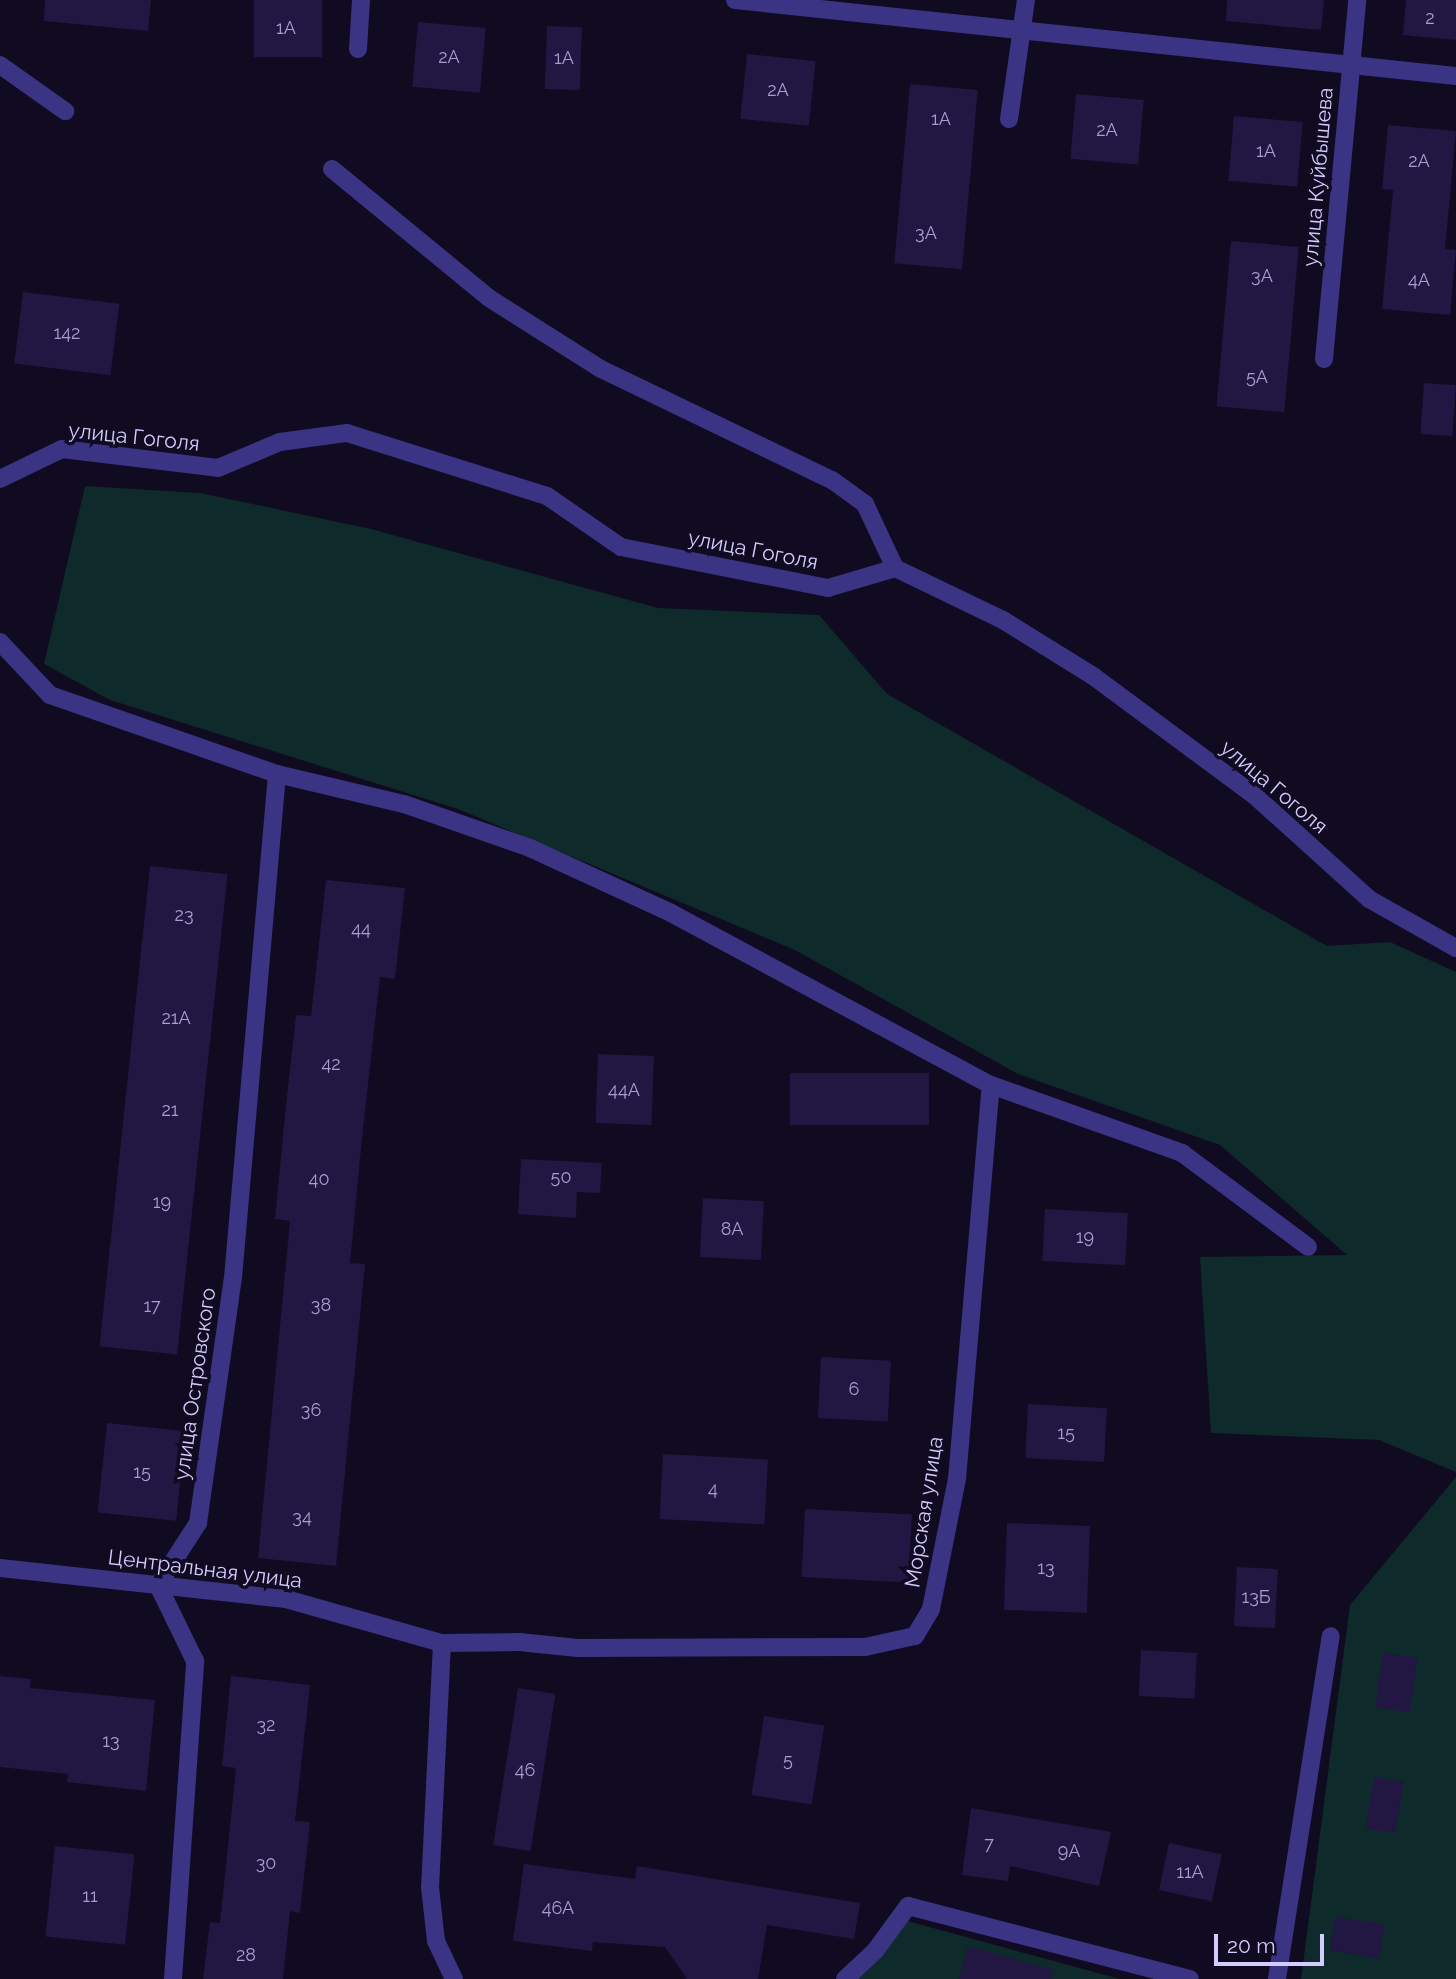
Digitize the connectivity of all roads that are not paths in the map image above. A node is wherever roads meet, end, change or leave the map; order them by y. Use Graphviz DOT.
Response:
graph roads {
  1 [pos="361,0"];
  2 [pos="735,0"];
  3 [pos="1026,0"];
  4 [pos="1357,0"];
  5 [pos="1024,30"];
  6 [pos="358,50"];
  7 [pos="0,65"];
  8 [pos="1352,65"];
  9 [pos="1456,76"];
  10 [pos="65,111"];
  11 [pos="1009,119"];
  12 [pos="332,169"];
  13 [pos="1324,359"];
  14 [pos="0,480"];
  15 [pos="895,568"];
  16 [pos="0,642"];
  17 [pos="277,775"];
  18 [pos="1456,948"];
  19 [pos="991,1085"];
  20 [pos="1308,1247"];
  21 [pos="0,1568"];
  22 [pos="158,1585"];
  23 [pos="1331,1636"];
  24 [pos="442,1643"];
  25 [pos="173,1979"];
  26 [pos="454,1979"];
  27 [pos="845,1979"];
  28 [pos="1190,1979"];
  29 [pos="1277,1979"];
  1 -- 6 [label="street"];
  2 -- 5 [label="street"];
  3 -- 5 [label="street"];
  4 -- 8 [label="street, улица Куйбышева"];
  5 -- 8 [label="street"];
  5 -- 11 [label="street"];
  7 -- 10 [label="street"];
  8 -- 9 [label="street"];
  8 -- 13 [label="street, улица Куйбышева"];
  12 -- 15 [label="street"];
  14 -- 15 [label="street, улица Гоголя"];
  15 -- 18 [label="street, улица Гоголя"];
  16 -- 17 [label="street"];
  17 -- 19 [label="street"];
  17 -- 22 [label="street, улица Островского"];
  19 -- 20 [label="street"];
  19 -- 24 [label="street, Морская улица"];
  21 -- 22 [label="street, Центральная улица"];
  22 -- 24 [label="street, Центральная улица"];
  22 -- 25 [label="street"];
  23 -- 29 [label="street"];
  24 -- 26 [label="street"];
  27 -- 28 [label="street"];
}
